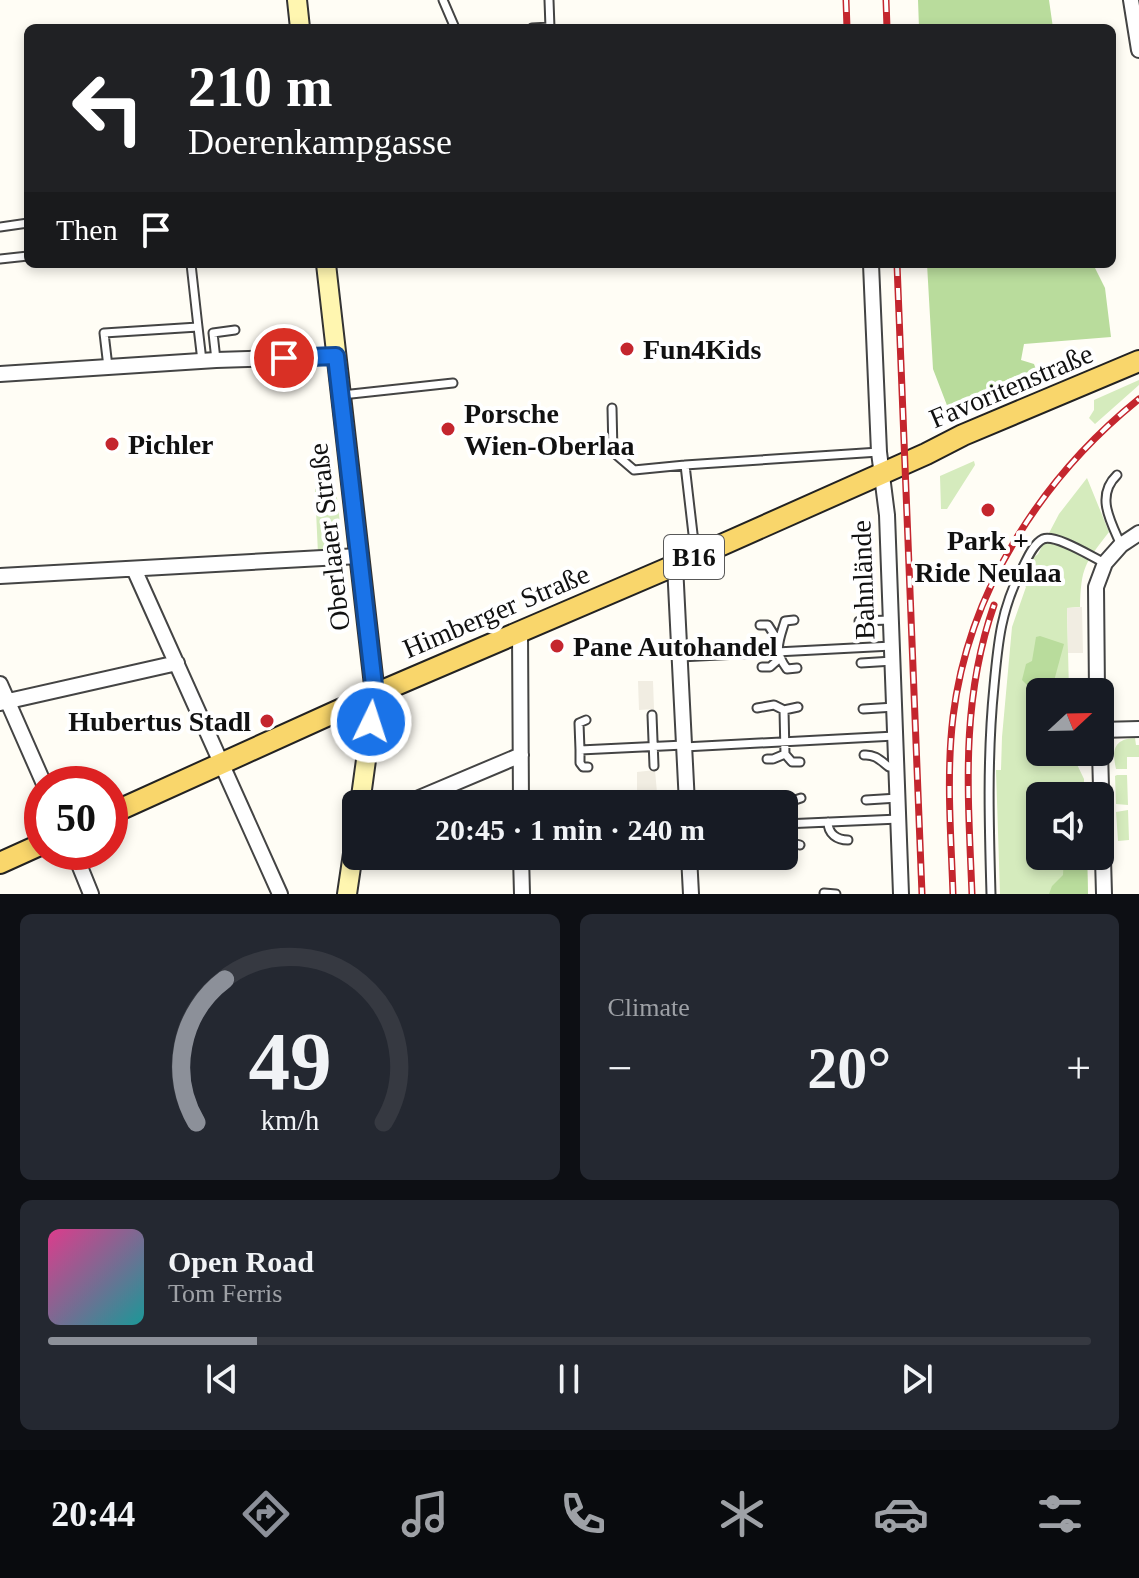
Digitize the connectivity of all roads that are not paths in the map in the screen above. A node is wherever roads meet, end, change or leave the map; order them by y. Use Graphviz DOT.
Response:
graph roads {
  1 [pos="297,0"];
  2 [pos="443,0"];
  3 [pos="549,0"];
  4 [pos="1131,0"];
  5 [pos="300,24"];
  6 [pos="453,24"];
  7 [pos="550,24"];
  8 [pos="1139,50"];
  9 [pos="24,224"];
  10 [pos="0,227"];
  11 [pos="24,256"];
  12 [pos="0,259"];
  13 [pos="191,268"];
  14 [pos="326,268"];
  15 [pos="871,268"];
  16 [pos="198,327"];
  17 [pos="235,330"];
  18 [pos="336,356"];
  19 [pos="209,361"];
  20 [pos="1139,361"];
  21 [pos="108,367"];
  22 [pos="0,374"];
  23 [pos="453,383"];
  24 [pos="340,395"];
  25 [pos="612,408"];
  26 [pos="879,452"];
  27 [pos="906,463"];
  28 [pos="685,465"];
  29 [pos="883,474"];
  30 [pos="1117,475"];
  31 [pos="1139,533"];
  32 [pos="1121,545"];
  33 [pos="699,555"];
  34 [pos="359,556"];
  35 [pos="1105,563"];
  36 [pos="675,565"];
  37 [pos="134,569"];
  38 [pos="0,576"];
  39 [pos="794,620"];
  40 [pos="891,620"];
  41 [pos="859,621"];
  42 [pos="760,625"];
  43 [pos="520,632"];
  44 [pos="778,641"];
  45 [pos="892,654"];
  46 [pos="778,656"];
  47 [pos="680,657"];
  48 [pos="177,663"];
  49 [pos="861,663"];
  50 [pos="762,667"];
  51 [pos="797,668"];
  52 [pos="1097,678"];
  53 [pos="0,684"];
  54 [pos="375,694"];
  55 [pos="4,702"];
  56 [pos="798,707"];
  57 [pos="895,707"];
  58 [pos="757,708"];
  59 [pos="863,709"];
  60 [pos="784,710"];
  61 [pos="652,715"];
  62 [pos="586,720"];
  63 [pos="1139,729"];
  64 [pos="1114,730"];
  65 [pos="895,736"];
  66 [pos="784,742"];
  67 [pos="684,746"];
  68 [pos="653,747"];
  69 [pos="580,750"];
  70 [pos="785,754"];
  71 [pos="521,755"];
  72 [pos="864,755"];
  73 [pos="767,759"];
  74 [pos="800,762"];
  75 [pos="222,763"];
  76 [pos="35,766"];
  77 [pos="654,766"];
  78 [pos="897,766"];
  79 [pos="1100,766"];
  80 [pos="588,767"];
  81 [pos="362,790"];
  82 [pos="438,790"];
  83 [pos="521,790"];
  84 [pos="686,790"];
  85 [pos="801,798"];
  86 [pos="898,798"];
  87 [pos="798,799"];
  88 [pos="866,800"];
  89 [pos="128,806"];
  90 [pos="899,819"];
  91 [pos="828,822"];
  92 [pos="798,823"];
  93 [pos="848,840"];
  94 [pos="24,852"];
  95 [pos="0,863"];
  96 [pos="81,870"];
  97 [pos="351,870"];
  98 [pos="521,870"];
  99 [pos="690,870"];
  100 [pos="824,893"];
  101 [pos="91,894"];
  102 [pos="280,894"];
  103 [pos="347,894"];
  104 [pos="522,894"];
  105 [pos="691,894"];
  106 [pos="836,894"];
  107 [pos="901,894"];
  108 [pos="991,894"];
  109 [pos="1104,894"];
  1 -- 5 [label="main road"];
  2 -- 6 [label="lane"];
  3 -- 7 [label="lane"];
  4 -- 8 [label="street"];
  9 -- 10 [label="lane"];
  11 -- 12 [label="lane"];
  13 -- 16 [label="lane"];
  14 -- 18 [label="main road, Oberlaaer Straße"];
  15 -- 26 [label="street, Bahnlände"];
  16 -- 19 [label="lane"];
  16 -- 21 [label="lane"];
  17 -- 19 [label="lane"];
  18 -- 19 [label="street"];
  18 -- 24 [label="main road, Oberlaaer Straße"];
  19 -- 21 [label="street"];
  20 -- 27 [label="main road, Favoritenstraße / B16"];
  21 -- 22 [label="street"];
  23 -- 24 [label="lane"];
  24 -- 34 [label="main road, Oberlaaer Straße"];
  25 -- 28 [label="lane"];
  26 -- 28 [label="lane"];
  26 -- 29 [label="street, Bahnlände"];
  27 -- 29 [label="main road, Himberger Straße / B16"];
  28 -- 33 [label="lane"];
  29 -- 33 [label="main road, Himberger Straße / B16"];
  29 -- 40 [label="street, Bahnlände"];
  30 -- 32 [label="lane"];
  31 -- 32 [label="street"];
  32 -- 35 [label="street"];
  33 -- 36 [label="main road, Himberger Straße / B16"];
  34 -- 37 [label="street"];
  34 -- 54 [label="main road, Oberlaaer Straße"];
  35 -- 52 [label="street"];
  35 -- 108 [label="lane"];
  36 -- 43 [label="main road, Himberger Straße / B16"];
  36 -- 47 [label="street"];
  37 -- 38 [label="street"];
  37 -- 48 [label="street"];
  39 -- 44 [label="lane"];
  40 -- 41 [label="lane"];
  40 -- 45 [label="street, Bahnlände"];
  42 -- 44 [label="lane"];
  43 -- 54 [label="main road, Himberger Straße / B16"];
  43 -- 71 [label="street"];
  44 -- 46 [label="lane"];
  45 -- 46 [label="lane"];
  45 -- 49 [label="lane"];
  45 -- 57 [label="street, Bahnlände"];
  46 -- 47 [label="lane"];
  46 -- 50 [label="lane"];
  46 -- 51 [label="lane"];
  47 -- 67 [label="street"];
  48 -- 55 [label="street"];
  48 -- 75 [label="street"];
  53 -- 55 [label="street"];
  54 -- 75 [label="main road, Himberger Straße / B16"];
  54 -- 81 [label="main road, Oberlaaer Straße"];
  55 -- 76 [label="street"];
  56 -- 60 [label="lane"];
  57 -- 59 [label="lane"];
  57 -- 65 [label="street, Bahnlände"];
  58 -- 60 [label="lane"];
  60 -- 66 [label="lane"];
  61 -- 68 [label="lane"];
  62 -- 69 [label="lane"];
  63 -- 64 [label="street"];
  65 -- 66 [label="lane"];
  65 -- 78 [label="street, Bahnlände"];
  66 -- 67 [label="lane"];
  66 -- 70 [label="lane"];
  67 -- 68 [label="lane"];
  67 -- 84 [label="street"];
  68 -- 69 [label="lane"];
  68 -- 77 [label="lane"];
  69 -- 80 [label="lane"];
  70 -- 73 [label="lane"];
  70 -- 74 [label="lane"];
  71 -- 82 [label="street"];
  71 -- 83 [label="street"];
  72 -- 78 [label="lane"];
  75 -- 89 [label="main road, Himberger Straße / B16"];
  75 -- 102 [label="street"];
  78 -- 86 [label="street, Bahnlände"];
  79 -- 109 [label="street"];
  85 -- 87 [label="lane"];
  86 -- 88 [label="lane"];
  86 -- 90 [label="street, Bahnlände"];
  90 -- 91 [label="lane"];
  90 -- 107 [label="street, Bahnlände"];
  91 -- 92 [label="lane"];
  91 -- 93 [label="lane"];
  94 -- 95 [label="main road"];
  96 -- 101 [label="street"];
  97 -- 103 [label="main road"];
  98 -- 104 [label="street"];
  99 -- 105 [label="street"];
  100 -- 106 [label="lane"];
}
